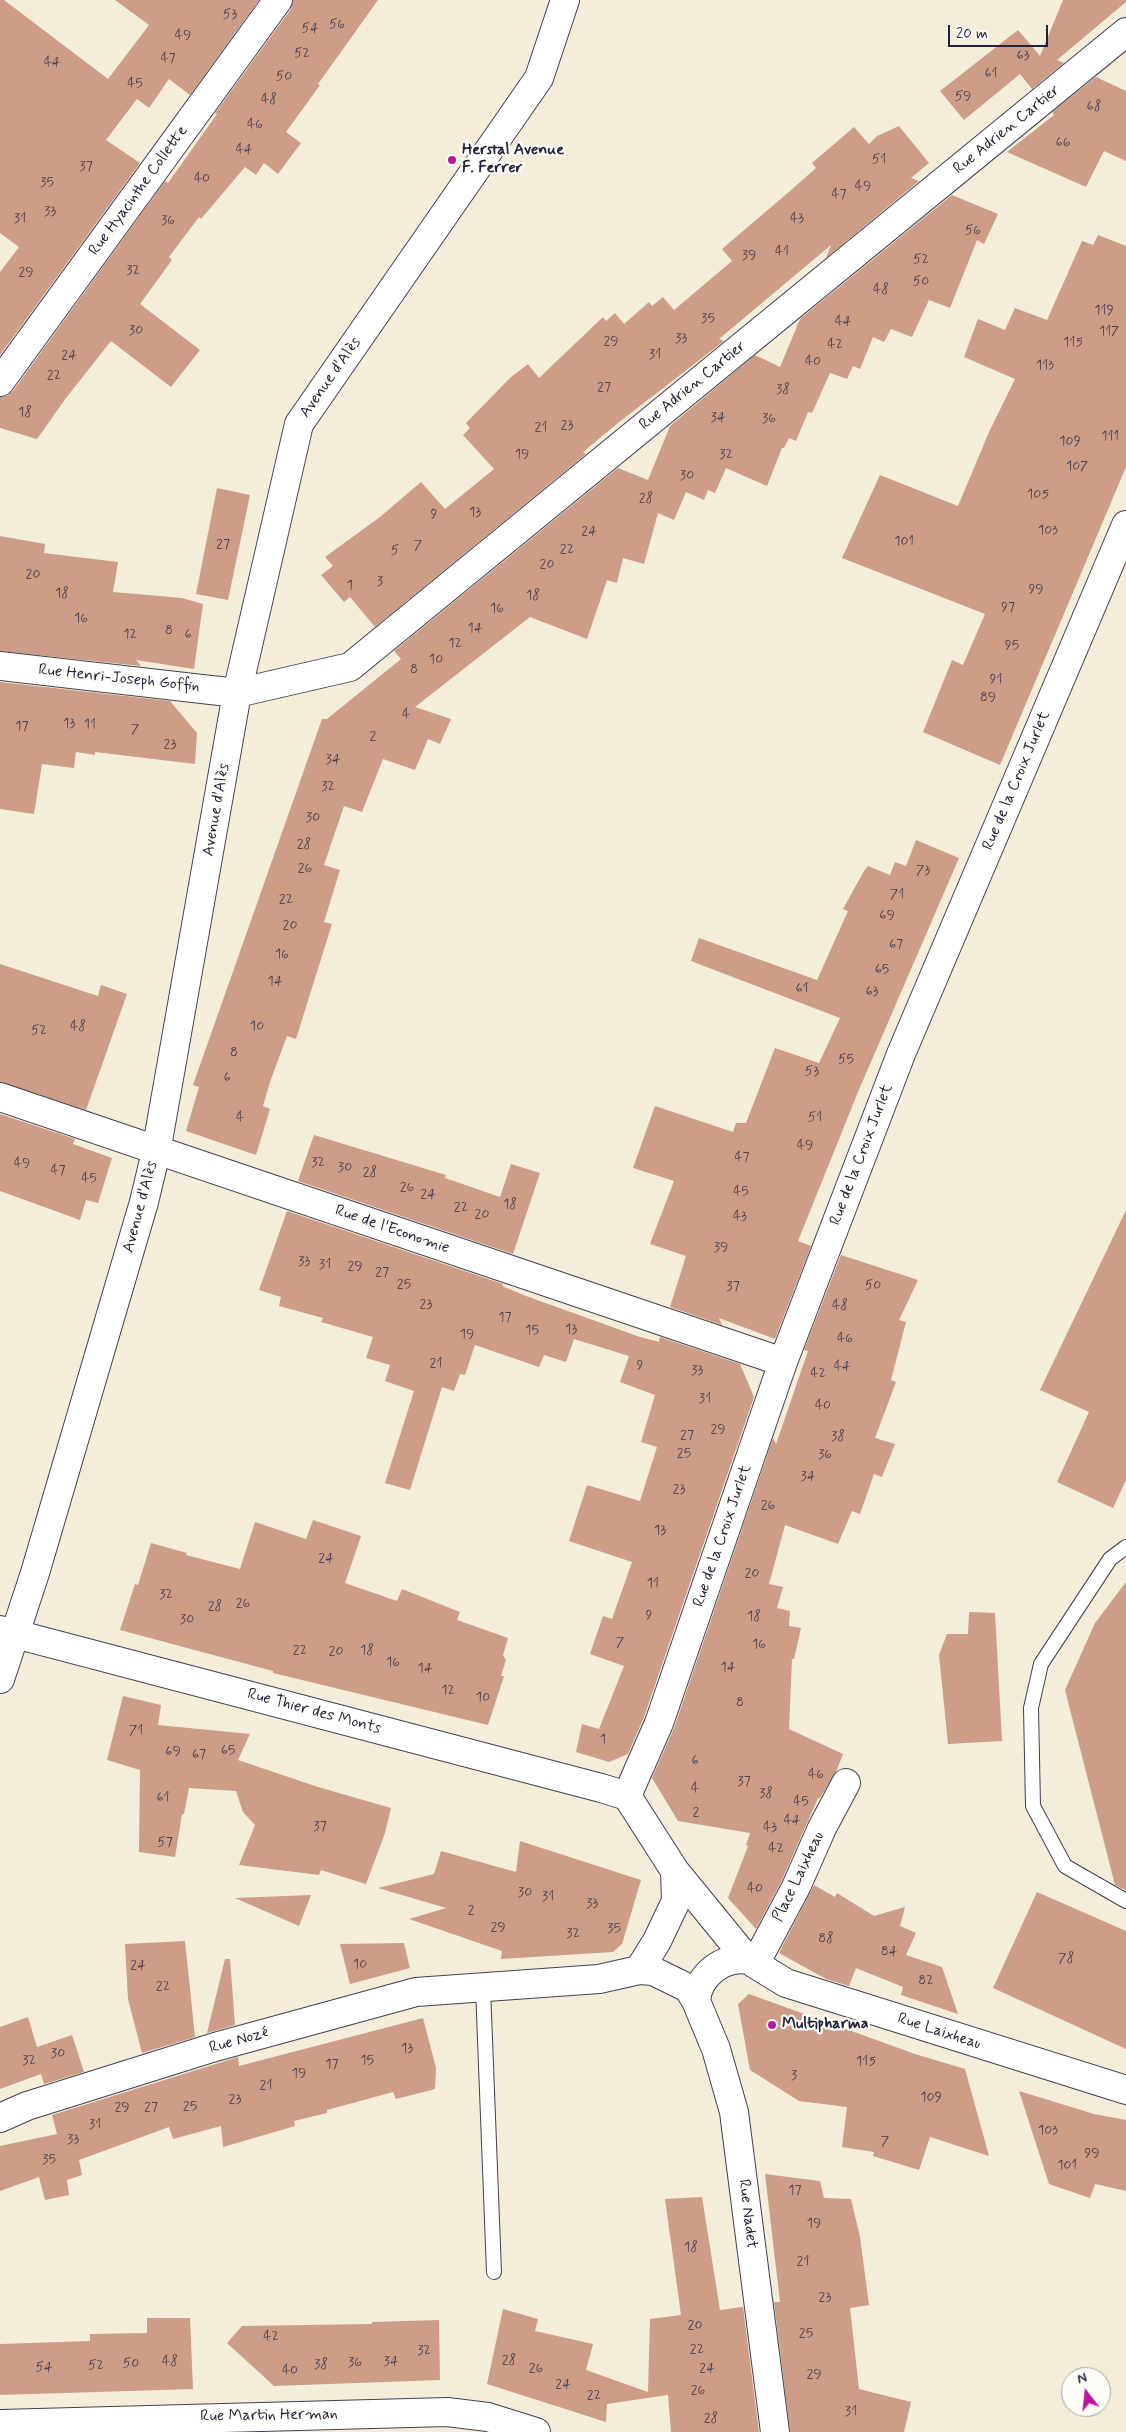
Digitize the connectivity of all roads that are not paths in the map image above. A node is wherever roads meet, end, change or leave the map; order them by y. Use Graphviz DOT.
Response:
graph roads {
  1 [pos="278,0"];
  2 [pos="565,0"];
  3 [pos="1126,32"];
  4 [pos="0,382"];
  5 [pos="1126,525"];
  6 [pos="0,666"];
  7 [pos="237,693"];
  8 [pos="0,1097"];
  9 [pos="156,1152"];
  10 [pos="783,1362"];
  11 [pos="1126,1547"];
  12 [pos="8,1632"];
  13 [pos="0,1679"];
  14 [pos="846,1783"];
  15 [pos="627,1796"];
  16 [pos="676,1871"];
  17 [pos="1126,1901"];
  18 [pos="752,1962"];
  19 [pos="639,1970"];
  20 [pos="483,1988"];
  21 [pos="696,2001"];
  22 [pos="1126,2090"];
  23 [pos="0,2118"];
  24 [pos="494,2272"];
  25 [pos="0,2424"];
  26 [pos="536,2432"];
  27 [pos="775,2432"];
  1 -- 4 [label="street, Rue Hyacinthe Collette"];
  2 -- 7 [label="street, Avenue d'Alès"];
  3 -- 7 [label="street, Rue Adrien Cartier"];
  5 -- 10 [label="street, Rue de la Croix Jurlet"];
  6 -- 7 [label="street, Rue Henri-Joseph Goffin"];
  7 -- 9 [label="street, Avenue d'Alès"];
  8 -- 9 [label="street, Rue de l'Economie"];
  9 -- 10 [label="street, Rue de l'Economie"];
  9 -- 12 [label="street, Avenue d'Alès"];
  10 -- 15 [label="street, Rue de la Croix Jurlet"];
  11 -- 17 [label="lane"];
  12 -- 13 [label="street, Avenue d'Alès"];
  12 -- 15 [label="street, Rue Thier des Monts"];
  14 -- 18 [label="street, Place Laixheau"];
  15 -- 16 [label="street"];
  16 -- 18 [label="street"];
  16 -- 19 [label="street"];
  18 -- 21 [label="street"];
  18 -- 22 [label="street, Rue Laixheau"];
  19 -- 20 [label="street"];
  19 -- 21 [label="street"];
  20 -- 23 [label="street, Rue Nozé"];
  20 -- 24 [label="lane"];
  21 -- 27 [label="street, Rue Nadet"];
  25 -- 26 [label="street, Rue Martin Herman"];
}
